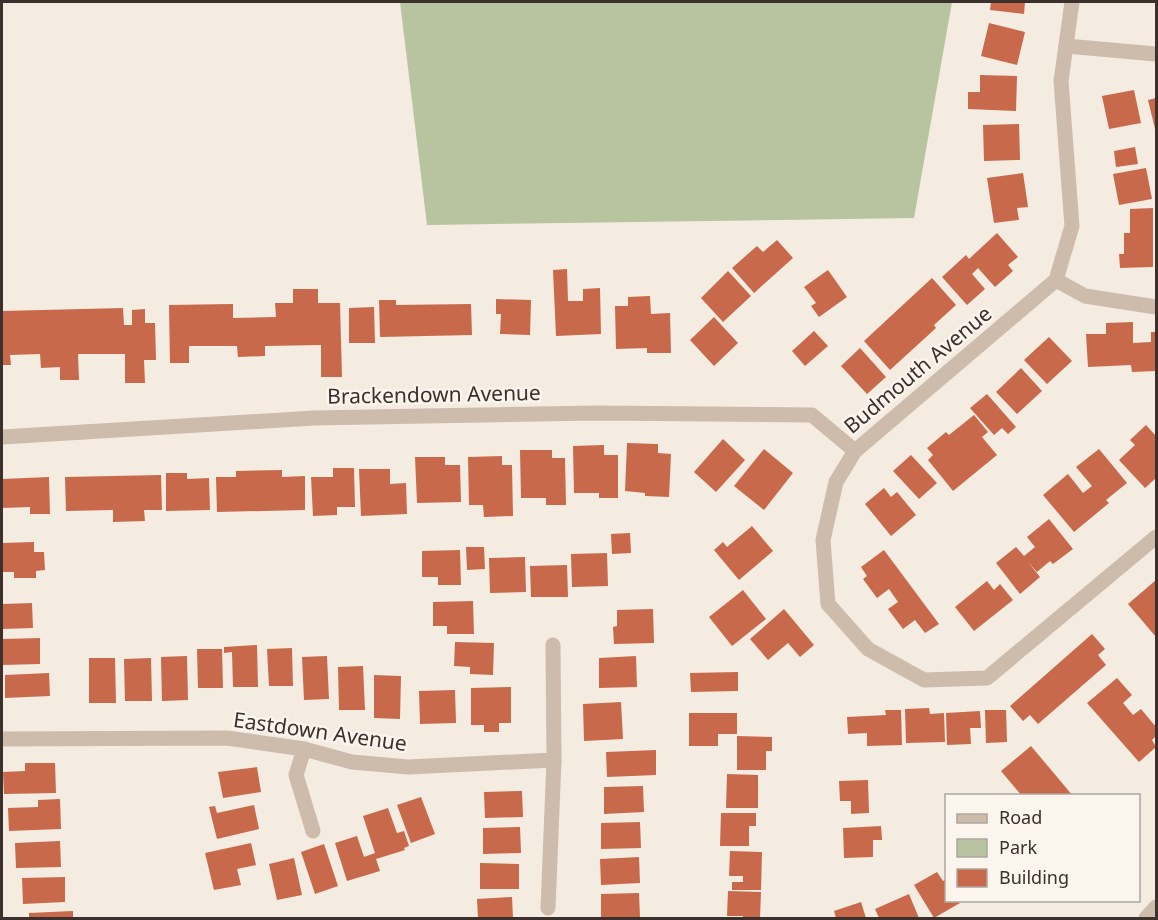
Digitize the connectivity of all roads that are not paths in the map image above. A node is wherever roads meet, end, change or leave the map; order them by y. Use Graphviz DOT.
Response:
graph roads {
  1 [pos="1072,2"];
  2 [pos="1066,46"];
  3 [pos="1156,54"];
  4 [pos="1056,280"];
  5 [pos="1156,307"];
  6 [pos="2,437"];
  7 [pos="855,451"];
  8 [pos="1156,537"];
  9 [pos="553,645"];
  10 [pos="2,739"];
  11 [pos="304,749"];
  12 [pos="554,760"];
  13 [pos="313,831"];
  14 [pos="1156,907"];
  15 [pos="548,908"];
  16 [pos="1146,918"];
  1 -- 2 [label="street"];
  2 -- 3 [label="street"];
  2 -- 4 [label="street"];
  4 -- 5 [label="street"];
  4 -- 7 [label="street, Budmouth Avenue"];
  6 -- 7 [label="street, Brackendown Avenue"];
  7 -- 8 [label="street, Budmouth Avenue"];
  9 -- 12 [label="street"];
  10 -- 11 [label="street, Eastdown Avenue"];
  11 -- 12 [label="street, Eastdown Avenue"];
  11 -- 13 [label="street"];
  12 -- 15 [label="street"];
  14 -- 16 [label="street"];
}
